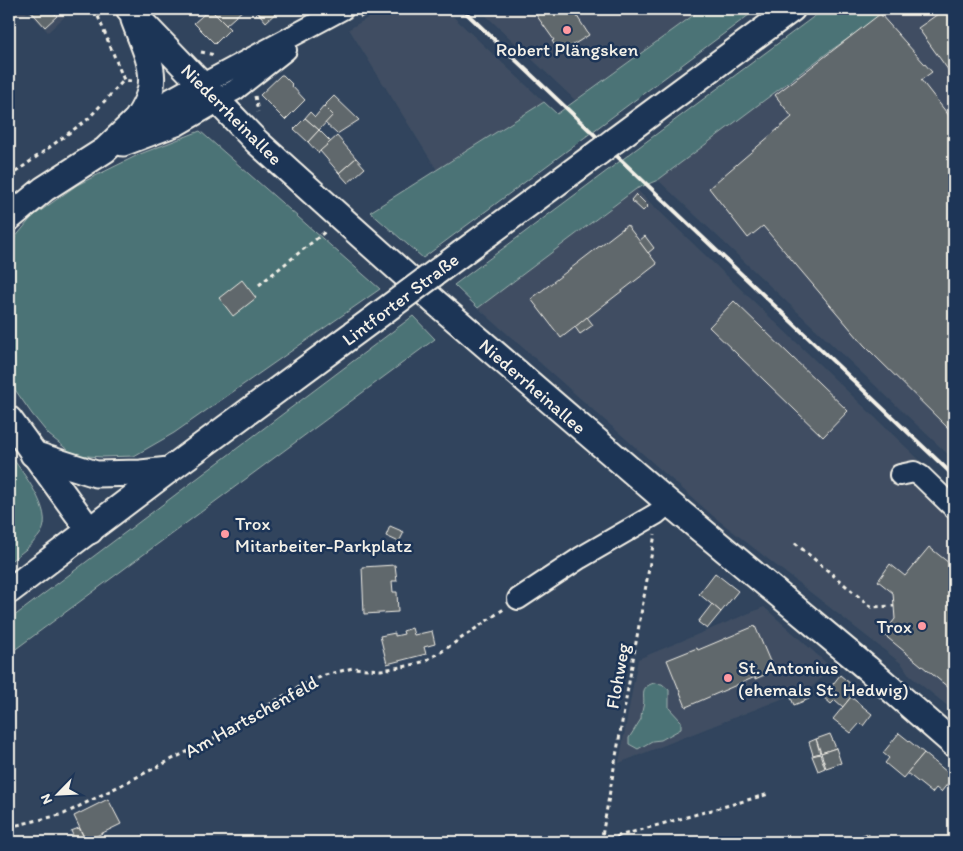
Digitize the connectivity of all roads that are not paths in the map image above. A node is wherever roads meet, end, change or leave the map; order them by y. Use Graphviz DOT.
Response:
graph roads {
  1 [pos="792,9"];
  2 [pos="130,10"];
  3 [pos="335,14"];
  4 [pos="209,92"];
  5 [pos="134,123"];
  6 [pos="105,150"];
  7 [pos="9,218"];
  8 [pos="9,419"];
  9 [pos="33,454"];
  10 [pos="169,470"];
  11 [pos="900,476"];
  12 [pos="954,508"];
  13 [pos="663,509"];
  14 [pos="90,531"];
  15 [pos="9,591"];
  16 [pos="518,599"];
  17 [pos="954,744"];
  1 -- 10 [label="main road, Lintforter Straße, bridge"];
  2 -- 4 [label="main road, Niederrheinallee"];
  2 -- 5 [label="main road"];
  3 -- 4 [label="street"];
  4 -- 5 [label="main road"];
  4 -- 6 [label="main road"];
  4 -- 13 [label="main road, Niederrheinallee"];
  5 -- 6 [label="main road"];
  6 -- 7 [label="main road"];
  8 -- 9 [label="main road"];
  9 -- 10 [label="main road"];
  9 -- 14 [label="main road"];
  10 -- 14 [label="main road, Lintforter Straße"];
  11 -- 12 [label="street"];
  13 -- 16 [label="street"];
  13 -- 17 [label="main road, Niederrheinallee"];
  14 -- 15 [label="main road, Lintforter Straße"];
}
